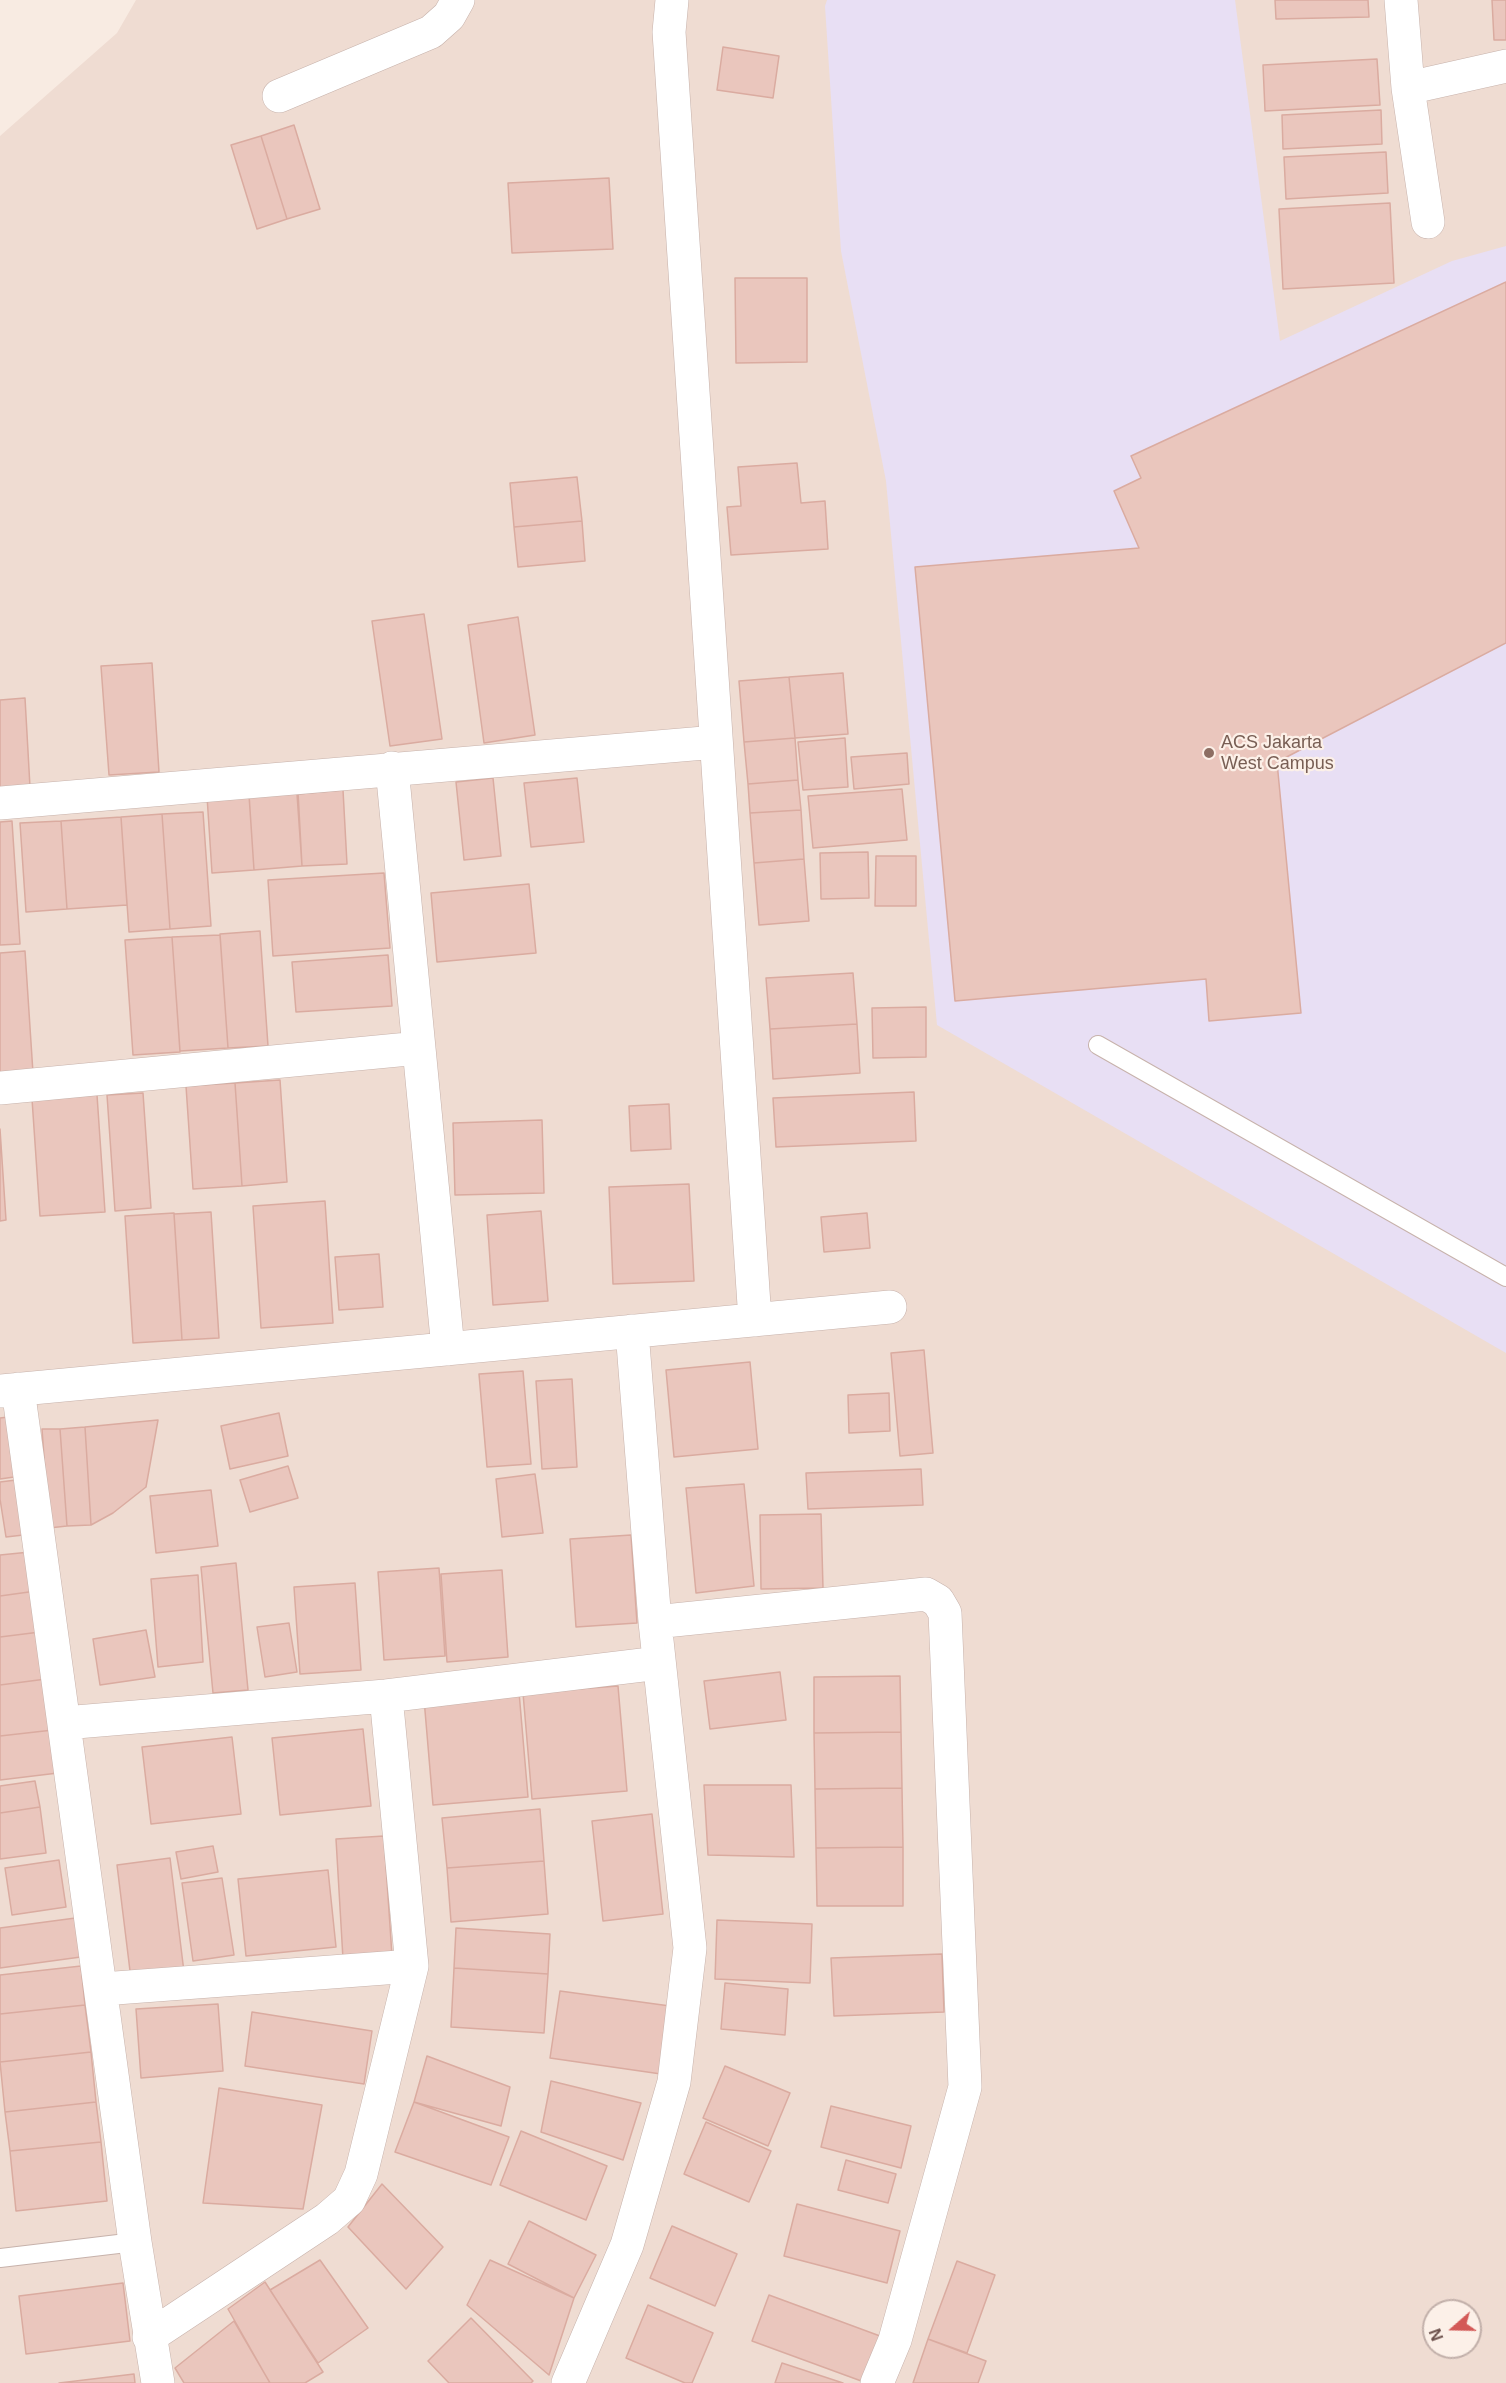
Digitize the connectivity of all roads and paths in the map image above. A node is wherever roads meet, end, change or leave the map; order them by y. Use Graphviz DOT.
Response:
graph roads {
  1 [pos="458,0"];
  2 [pos="672,0"];
  3 [pos="1401,0"];
  4 [pos="1506,66"];
  5 [pos="1408,88"];
  6 [pos="279,96"];
  7 [pos="1428,222"];
  8 [pos="716,742"];
  9 [pos="392,768"];
  10 [pos="0,804"];
  11 [pos="1098,1045"];
  12 [pos="418,1047"];
  13 [pos="0,1088"];
  14 [pos="1506,1277"];
  15 [pos="890,1307"];
  16 [pos="755,1320"];
  17 [pos="632,1331"];
  18 [pos="448,1349"];
  19 [pos="9,1390"];
  20 [pos="655,1622"];
  21 [pos="659,1663"];
  22 [pos="386,1696"];
  23 [pos="64,1723"];
  24 [pos="412,1966"];
  25 [pos="102,1989"];
  26 [pos="135,2241"];
  27 [pos="0,2258"];
  28 [pos="149,2337"];
  29 [pos="158,2383"];
  30 [pos="568,2383"];
  31 [pos="877,2383"];
  1 -- 6 [label="street"];
  2 -- 8 [label="street"];
  3 -- 5 [label="street"];
  4 -- 5 [label="street"];
  5 -- 7 [label="street"];
  8 -- 9 [label="street"];
  8 -- 16 [label="street"];
  9 -- 10 [label="street"];
  9 -- 12 [label="street"];
  11 -- 14 [label="lane"];
  12 -- 13 [label="street"];
  12 -- 18 [label="street"];
  15 -- 16 [label="street"];
  16 -- 17 [label="street"];
  17 -- 18 [label="street"];
  17 -- 20 [label="street"];
  18 -- 19 [label="street"];
  19 -- 23 [label="street"];
  20 -- 21 [label="street"];
  20 -- 31 [label="street"];
  21 -- 22 [label="street"];
  21 -- 30 [label="street"];
  22 -- 23 [label="street"];
  22 -- 24 [label="street"];
  23 -- 25 [label="street"];
  24 -- 25 [label="street"];
  24 -- 28 [label="street"];
  25 -- 26 [label="street"];
  26 -- 27 [label="lane"];
  26 -- 28 [label="street"];
  28 -- 29 [label="street"];
}
